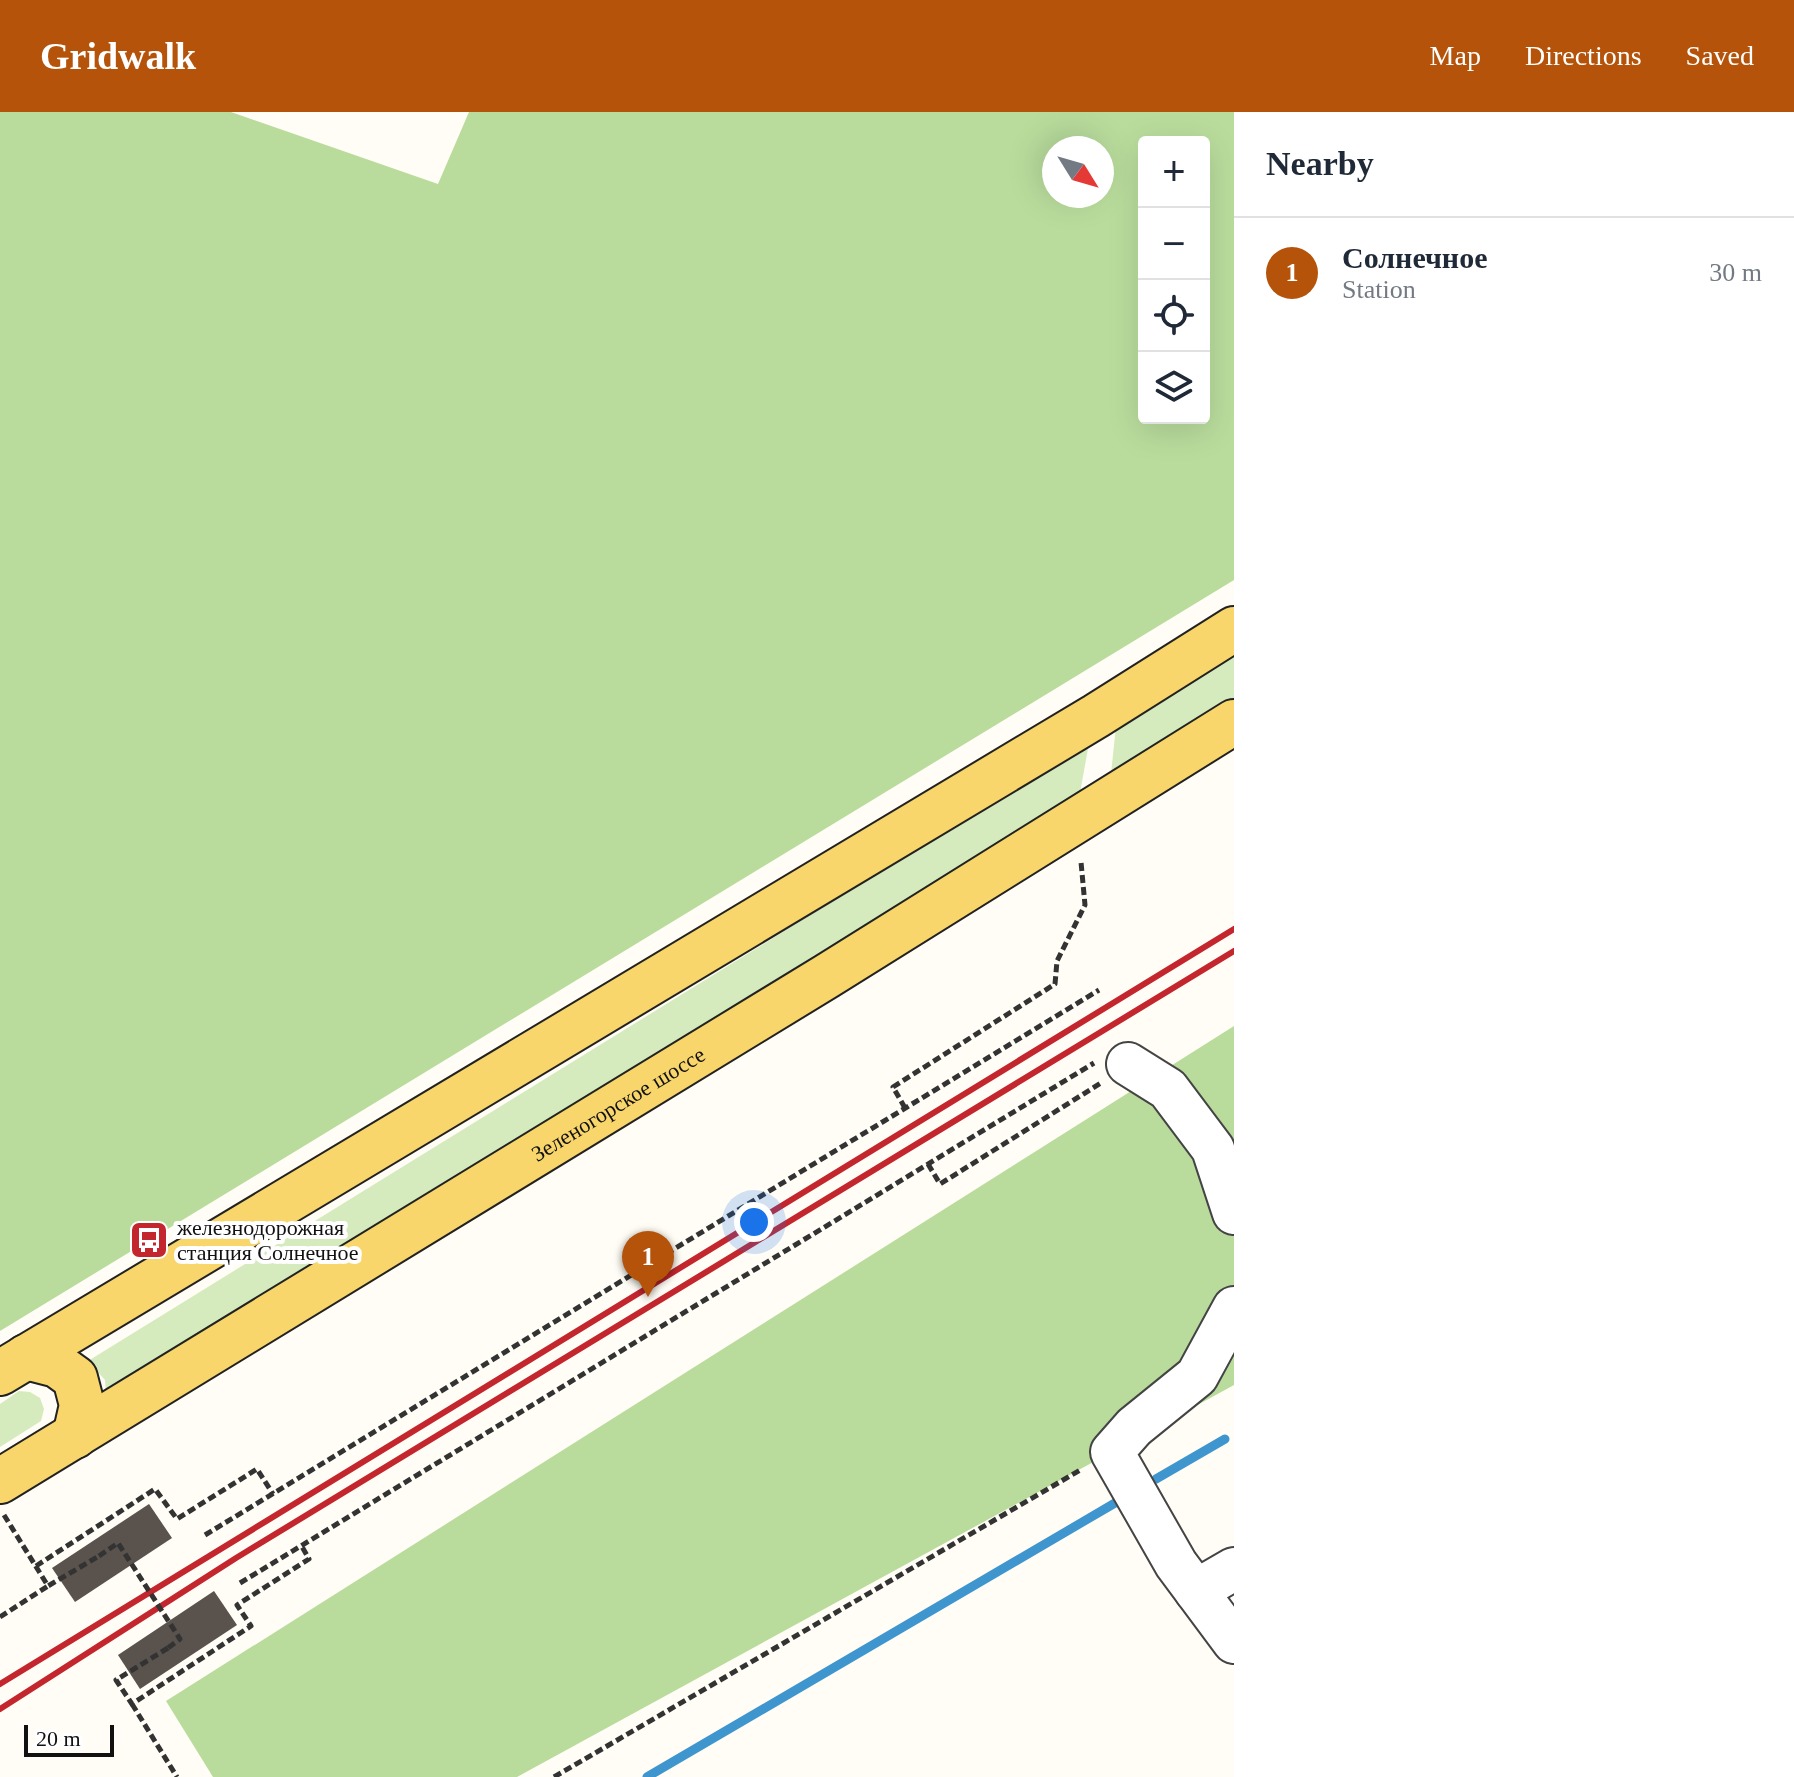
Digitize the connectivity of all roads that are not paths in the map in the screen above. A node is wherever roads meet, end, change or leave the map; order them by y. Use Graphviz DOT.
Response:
graph roads {
  1 [pos="1234,629"];
  2 [pos="1234,722"];
  3 [pos="1114,1062"];
  4 [pos="1234,1213"];
  5 [pos="1234,1308"];
  6 [pos="13,1365"];
  7 [pos="75,1436"];
  8 [pos="0,1481"];
  9 [pos="1234,1569"];
  10 [pos="1196,1591"];
  11 [pos="1234,1642"];
  1 -- 6 [label="main road"];
  2 -- 7 [label="main road, Зеленогорское шоссе"];
  3 -- 4 [label="lane"];
  5 -- 10 [label="lane"];
  6 -- 7 [label="main road"];
  7 -- 8 [label="main road, Зеленогорское шоссе"];
  9 -- 10 [label="lane"];
  10 -- 11 [label="lane"];
}
